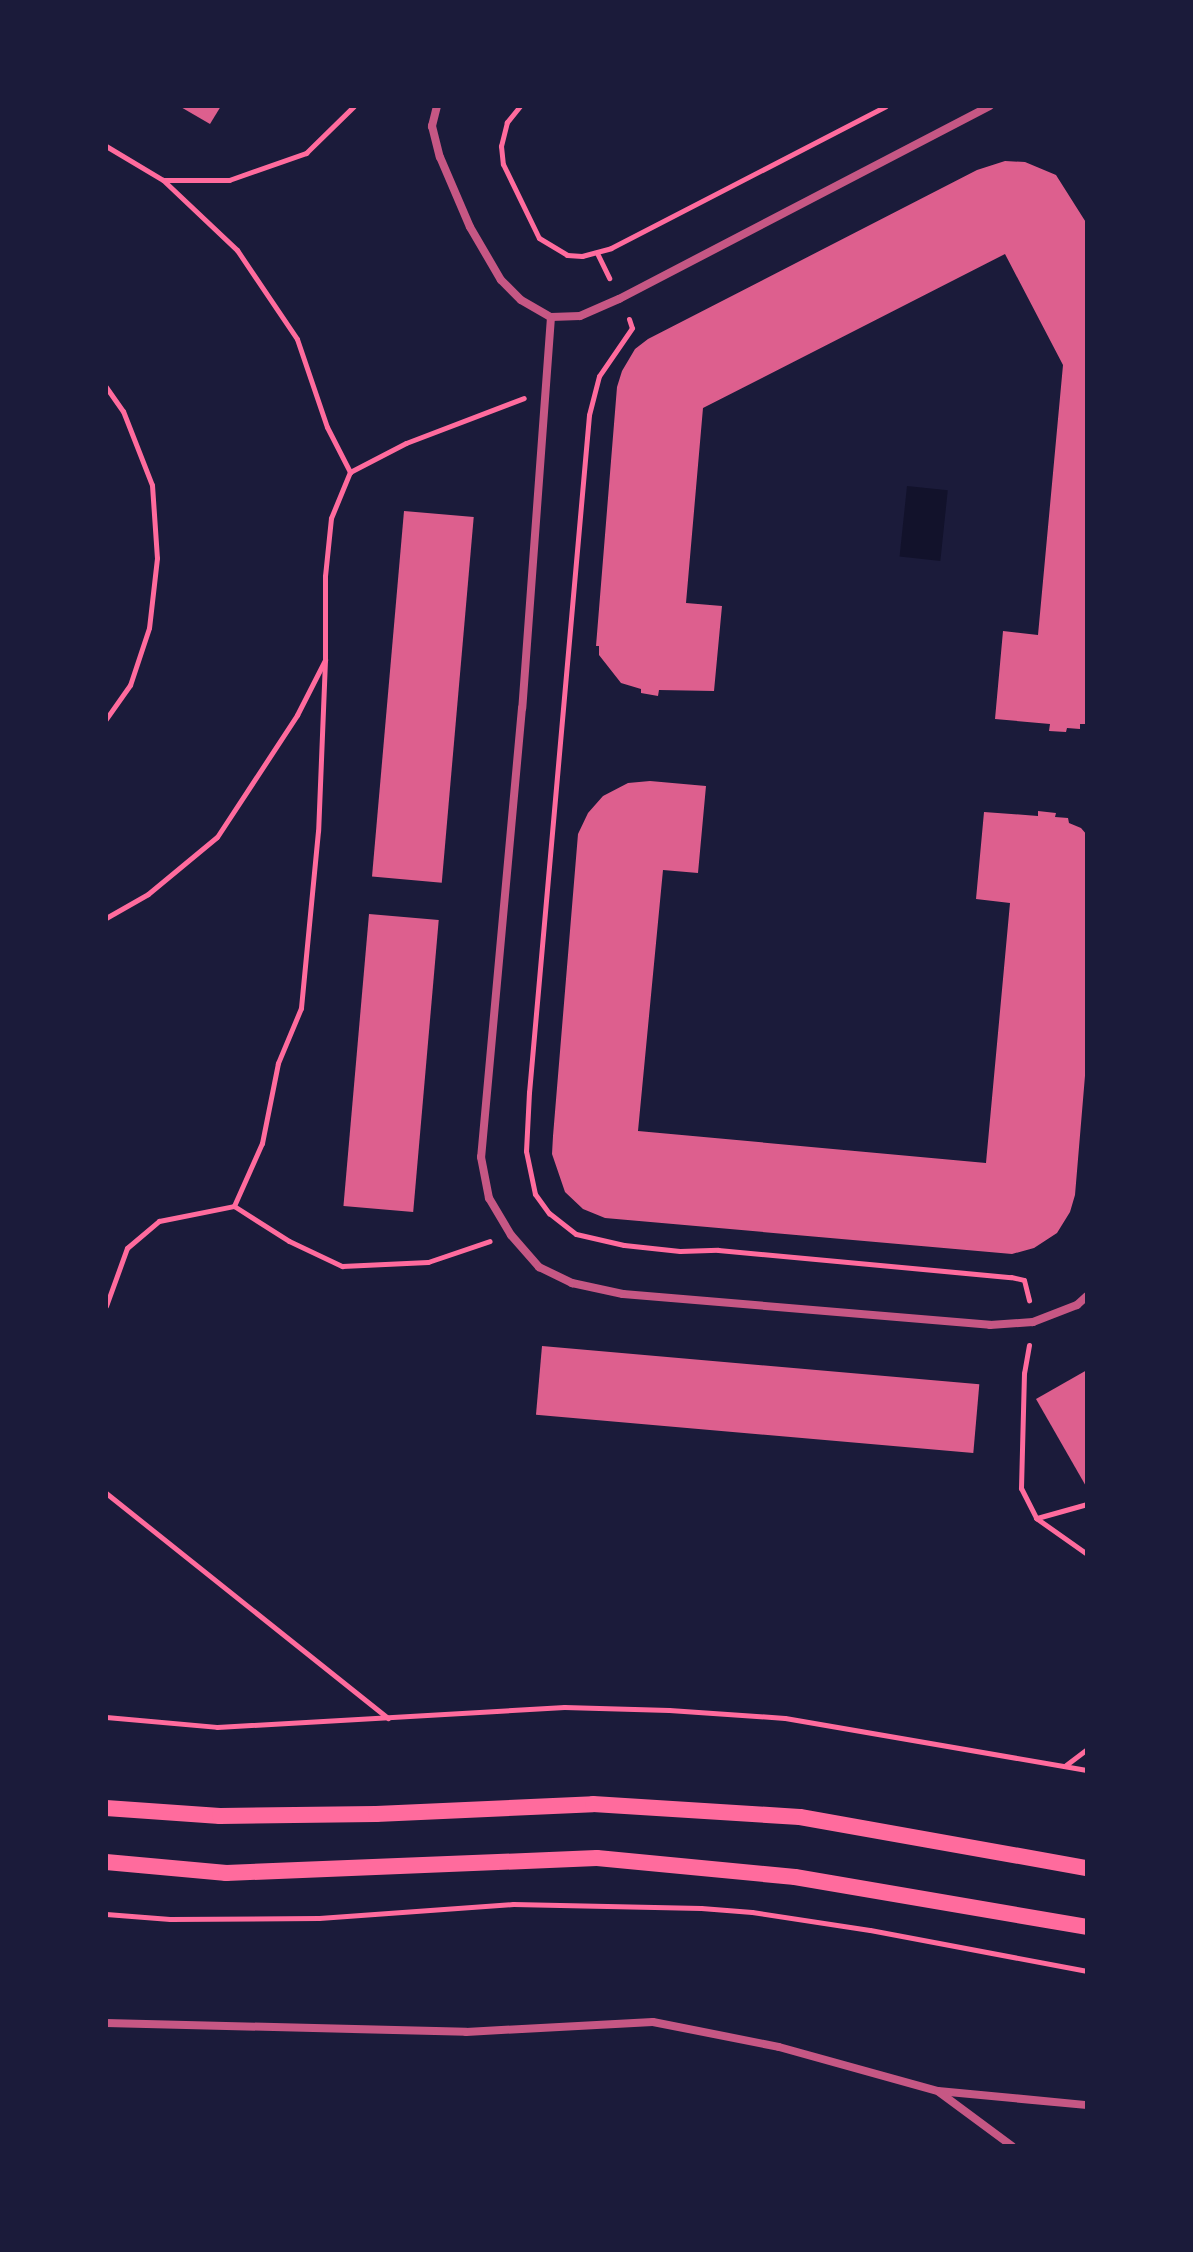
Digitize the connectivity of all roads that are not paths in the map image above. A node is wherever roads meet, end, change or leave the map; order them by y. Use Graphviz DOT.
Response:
graph roads {
  1 [pos="437,106"];
  2 [pos="990,106"];
  3 [pos="551,317"];
  4 [pos="1087,1296"];
  5 [pos="106,1808"];
  6 [pos="106,1862"];
  7 [pos="1087,1868"];
  8 [pos="1087,1927"];
  9 [pos="106,2023"];
  10 [pos="938,2091"];
  11 [pos="1087,2105"];
  12 [pos="1012,2146"];
  1 -- 3 [label="street"];
  2 -- 3 [label="street"];
  3 -- 4 [label="street"];
  5 -- 7 [label="main road"];
  6 -- 8 [label="main road"];
  9 -- 10 [label="street"];
  10 -- 11 [label="street"];
  10 -- 12 [label="street"];
}
